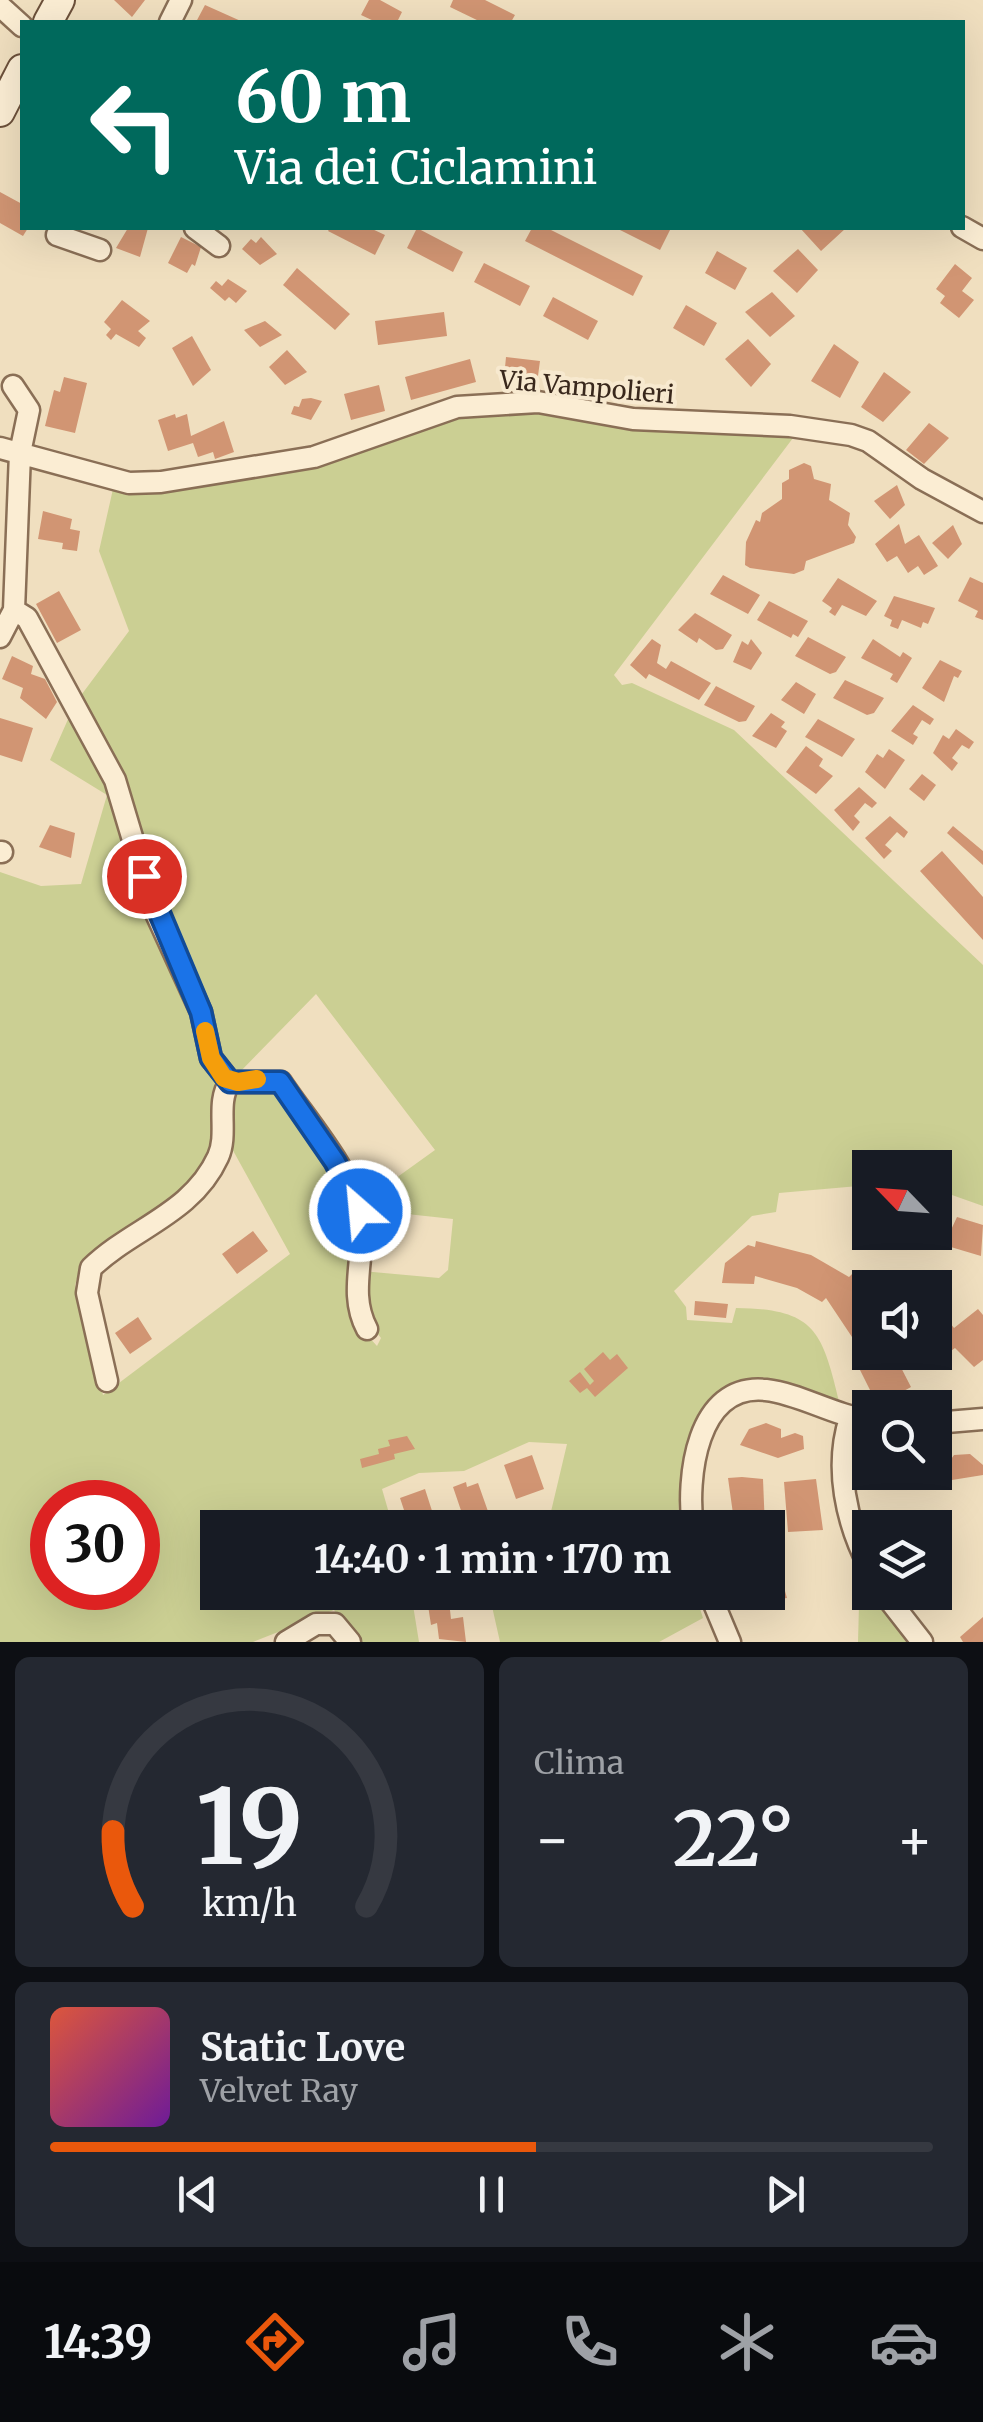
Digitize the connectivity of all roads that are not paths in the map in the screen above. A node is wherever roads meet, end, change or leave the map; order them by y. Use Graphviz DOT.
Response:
graph roads {
  1 [pos="0,6"];
  2 [pos="20,24"];
  3 [pos="20,73"];
  4 [pos="0,112"];
  5 [pos="198,230"];
  6 [pos="60,231"];
  7 [pos="219,246"];
  8 [pos="100,250"];
  9 [pos="13,386"];
  10 [pos="10,450"];
  11 [pos="983,512"];
  12 [pos="14,610"];
  13 [pos="0,638"];
  14 [pos="230,1082"];
  15 [pos="367,1329"];
  16 [pos="107,1381"];
  17 [pos="852,1416"];
  18 [pos="982,1420"];
  19 [pos="952,1422"];
  20 [pos="852,1437"];
  21 [pos="691,1510"];
  22 [pos="852,1521"];
  23 [pos="717,1610"];
  24 [pos="897,1610"];
  25 [pos="286,1642"];
  26 [pos="350,1642"];
  27 [pos="730,1642"];
  28 [pos="922,1642"];
  1 -- 2 [label="street"];
  3 -- 4 [label="street"];
  5 -- 7 [label="street"];
  6 -- 8 [label="street"];
  9 -- 10 [label="street"];
  10 -- 11 [label="street, Via Vampolieri"];
  10 -- 12 [label="street"];
  12 -- 13 [label="street"];
  12 -- 14 [label="street"];
  14 -- 15 [label="street"];
  14 -- 16 [label="street"];
  17 -- 21 [label="street"];
  18 -- 19 [label="street"];
  20 -- 22 [label="street"];
  23 -- 27 [label="street"];
  24 -- 28 [label="street"];
  25 -- 26 [label="street"];
}
